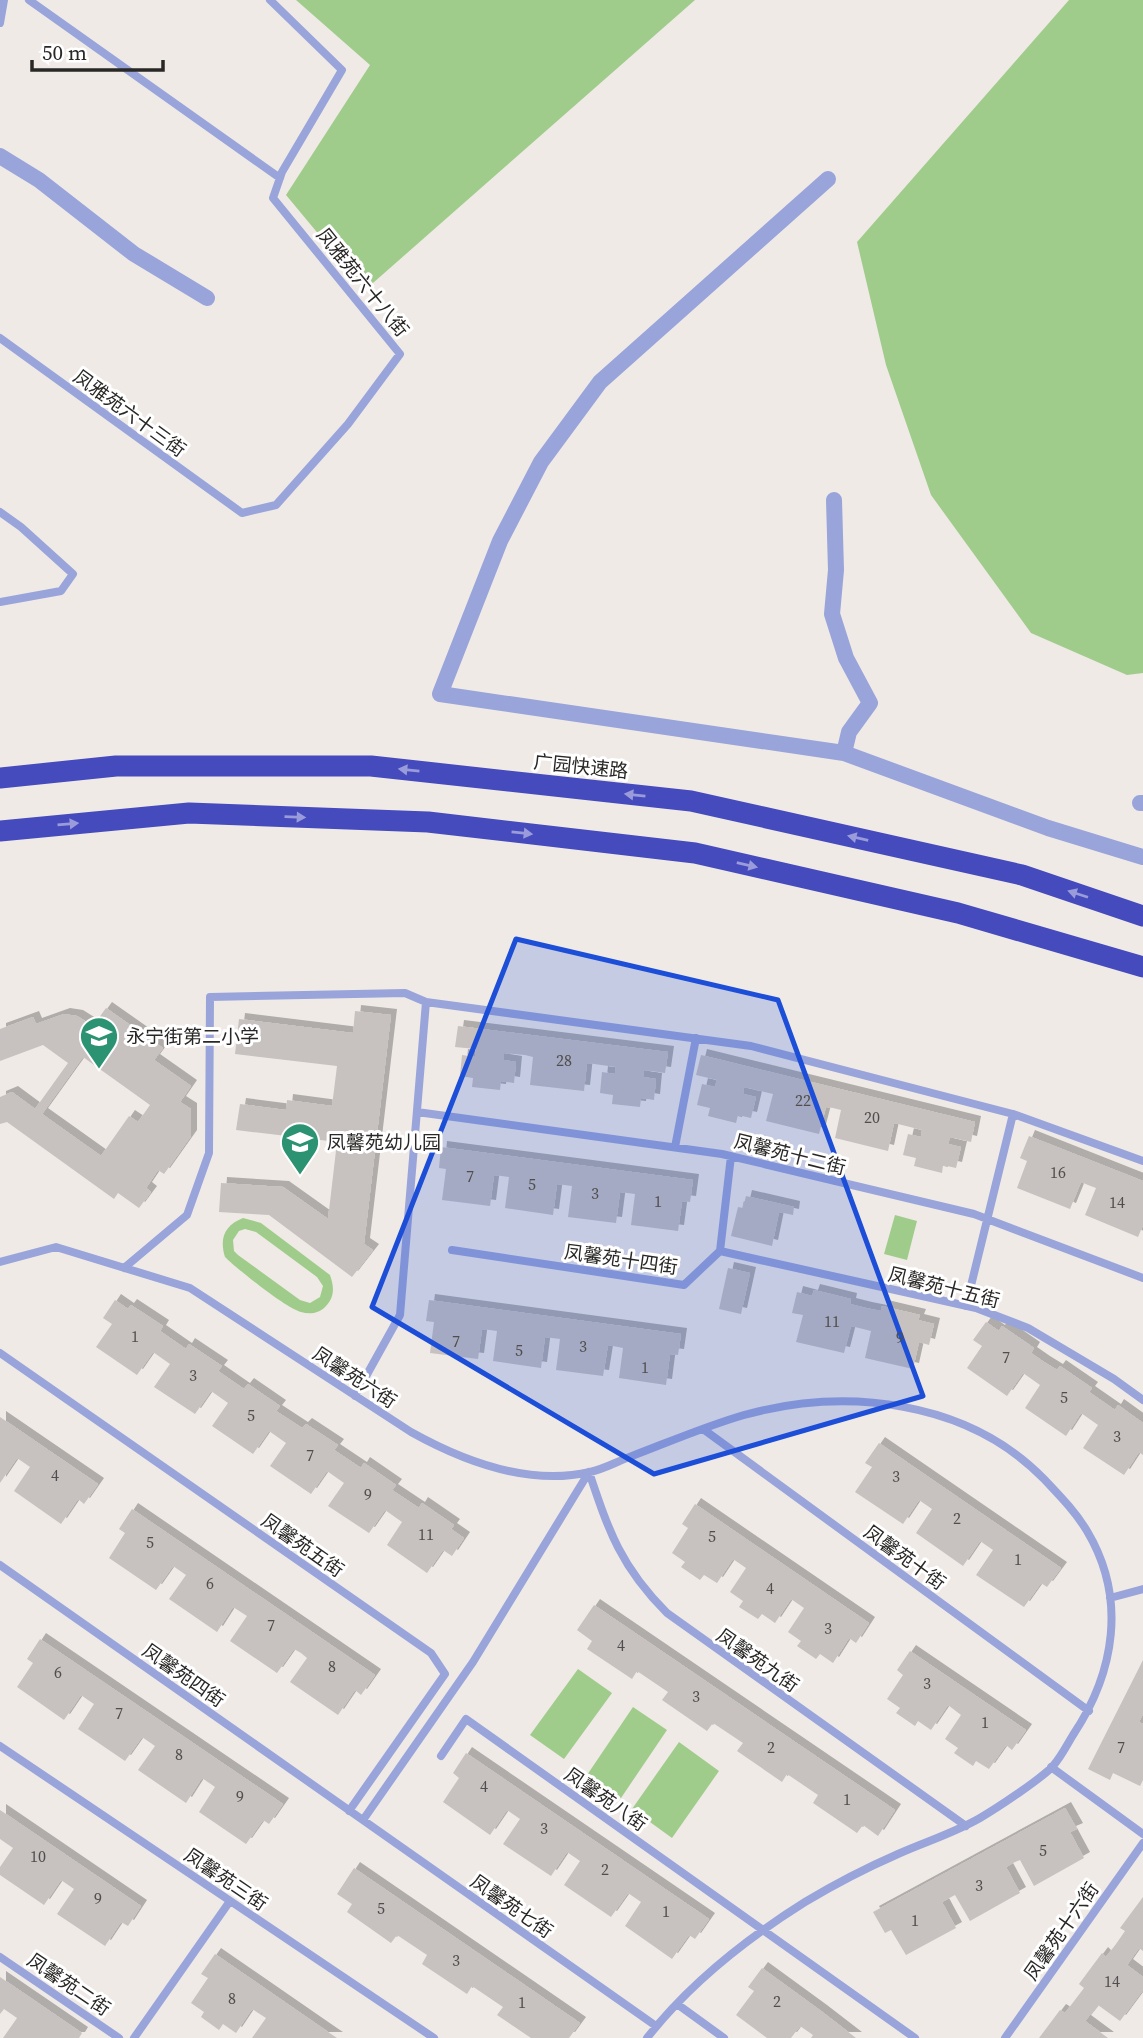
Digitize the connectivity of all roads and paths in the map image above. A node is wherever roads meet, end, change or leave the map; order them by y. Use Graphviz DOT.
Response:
graph roads {
  1 [pos="4,0"];
  2 [pos="29,0"];
  3 [pos="270,0"];
  4 [pos="0,23"];
  5 [pos="0,156"];
  6 [pos="280,178"];
  7 [pos="828,179"];
  8 [pos="207,298"];
  9 [pos="0,338"];
  10 [pos="834,500"];
  11 [pos="0,513"];
  12 [pos="242,513"];
  13 [pos="0,602"];
  14 [pos="844,753"];
  15 [pos="0,778"];
  16 [pos="0,831"];
  17 [pos="1143,857"];
  18 [pos="1143,916"];
  19 [pos="1143,967"];
  20 [pos="426,1002"];
  21 [pos="696,1038"];
  22 [pos="417,1112"];
  23 [pos="1013,1114"];
  24 [pos="675,1147"];
  25 [pos="731,1156"];
  26 [pos="1143,1161"];
  27 [pos="987,1219"];
  28 [pos="452,1250"];
  29 [pos="720,1251"];
  30 [pos="0,1262"];
  31 [pos="124,1268"];
  32 [pos="1143,1278"];
  33 [pos="966,1306"];
  34 [pos="0,1353"];
  35 [pos="355,1396"];
  36 [pos="1143,1400"];
  37 [pos="703,1429"];
  38 [pos="589,1472"];
  39 [pos="0,1565"];
  40 [pos="1143,1589"];
  41 [pos="1110,1598"];
  42 [pos="1089,1711"];
  43 [pos="0,1746"];
  44 [pos="440,1756"];
  45 [pos="1052,1768"];
  46 [pos="349,1811"];
  47 [pos="363,1820"];
  48 [pos="966,1826"];
  49 [pos="1143,1834"];
  50 [pos="1143,1843"];
  51 [pos="230,1901"];
  52 [pos="763,1930"];
  53 [pos="0,1956"];
  54 [pos="677,2004"];
  55 [pos="656,2026"];
  56 [pos="119,2038"];
  57 [pos="134,2038"];
  58 [pos="434,2038"];
  59 [pos="647,2038"];
  60 [pos="724,2038"];
  61 [pos="915,2038"];
  62 [pos="1005,2038"];
  1 -- 4 [label="lane"];
  2 -- 6 [label="lane"];
  3 -- 6 [label="lane"];
  5 -- 8 [label="street"];
  6 -- 12 [label="lane, 凤雅苑六十八街"];
  7 -- 14 [label="street"];
  9 -- 12 [label="lane, 凤雅苑六十三街"];
  10 -- 14 [label="street"];
  11 -- 13 [label="lane"];
  14 -- 17 [label="street"];
  18 -- 15 [label="highway, 广园快速路, one-way"];
  16 -- 19 [label="highway, one-way"];
  20 -- 21 [label="lane"];
  20 -- 22 [label="lane"];
  20 -- 31 [label="lane"];
  21 -- 23 [label="lane"];
  21 -- 24 [label="lane"];
  22 -- 24 [label="lane, 凤馨苑十二街"];
  22 -- 35 [label="lane"];
  23 -- 26 [label="lane"];
  23 -- 27 [label="lane"];
  24 -- 25 [label="lane, 凤馨苑十二街"];
  25 -- 27 [label="lane, 凤馨苑十二街"];
  25 -- 29 [label="lane"];
  27 -- 32 [label="lane, 凤馨苑十二街"];
  27 -- 33 [label="lane"];
  28 -- 29 [label="lane, 凤馨苑十四街"];
  29 -- 33 [label="lane, 凤馨苑十五街"];
  30 -- 31 [label="lane, 凤馨苑六街"];
  31 -- 35 [label="lane, 凤馨苑六街"];
  33 -- 36 [label="lane, 凤馨苑十五街"];
  34 -- 46 [label="lane, 凤馨苑五街"];
  35 -- 38 [label="lane, 凤馨苑六街"];
  37 -- 38 [label="lane, 凤馨苑六街"];
  37 -- 41 [label="lane, 凤馨苑六街"];
  37 -- 42 [label="lane, 凤馨苑十街"];
  38 -- 47 [label="lane"];
  38 -- 48 [label="lane, 凤馨苑九街"];
  39 -- 46 [label="lane, 凤馨苑四街"];
  40 -- 41 [label="lane"];
  41 -- 42 [label="lane, 凤馨苑六街"];
  42 -- 45 [label="lane, 凤馨苑六街"];
  43 -- 51 [label="lane, 凤馨苑三街"];
  44 -- 52 [label="lane, 凤馨苑八街"];
  45 -- 48 [label="lane"];
  45 -- 49 [label="lane"];
  46 -- 47 [label="lane, 凤馨苑七街"];
  47 -- 55 [label="lane, 凤馨苑七街"];
  48 -- 52 [label="lane"];
  50 -- 62 [label="lane, 凤馨苑十六街"];
  51 -- 57 [label="lane"];
  51 -- 58 [label="lane, 凤馨苑三街"];
  52 -- 54 [label="lane"];
  52 -- 61 [label="lane"];
  53 -- 56 [label="lane, 凤馨苑二街"];
  54 -- 55 [label="lane"];
  54 -- 60 [label="lane"];
  55 -- 59 [label="lane"];
}
